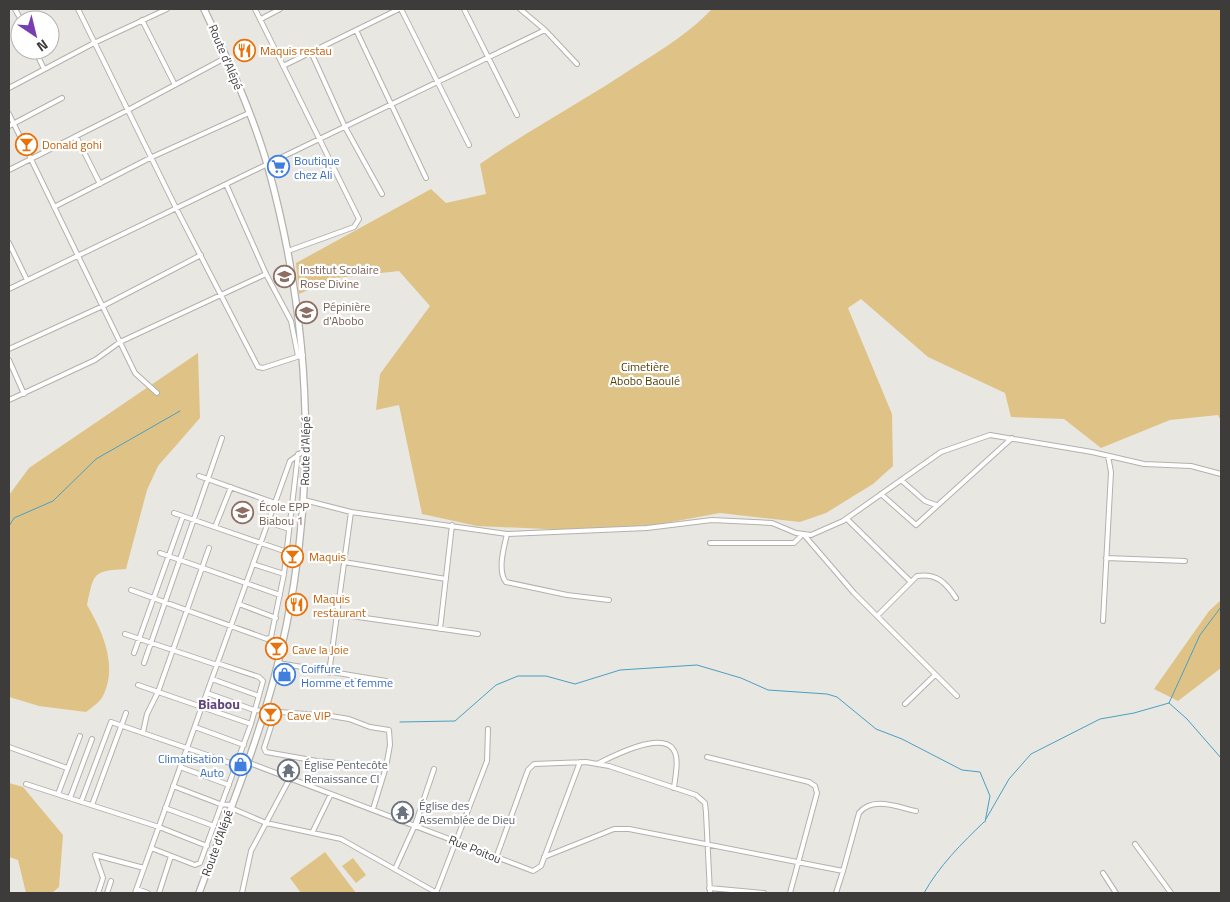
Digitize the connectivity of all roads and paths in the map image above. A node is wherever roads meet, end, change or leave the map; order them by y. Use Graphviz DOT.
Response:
graph roads {
  1 [pos="78,9"];
  2 [pos="167,9"];
  3 [pos="204,9"];
  4 [pos="255,9"];
  5 [pos="280,9"];
  6 [pos="400,9"];
  7 [pos="464,9"];
  8 [pos="520,9"];
  9 [pos="261,19"];
  10 [pos="142,20"];
  11 [pos="356,30"];
  12 [pos="544,30"];
  13 [pos="94,43"];
  14 [pos="311,52"];
  15 [pos="227,57"];
  16 [pos="488,57"];
  17 [pos="40,60"];
  18 [pos="577,64"];
  19 [pos="283,66"];
  20 [pos="44,69"];
  21 [pos="438,82"];
  22 [pos="175,85"];
  23 [pos="9,88"];
  24 [pos="62,98"];
  25 [pos="391,105"];
  26 [pos="128,110"];
  27 [pos="249,113"];
  28 [pos="9,114"];
  29 [pos="517,115"];
  30 [pos="14,124"];
  31 [pos="9,126"];
  32 [pos="345,127"];
  33 [pos="76,136"];
  34 [pos="319,140"];
  35 [pos="469,145"];
  36 [pos="152,157"];
  37 [pos="31,159"];
  38 [pos="267,165"];
  39 [pos="9,170"];
  40 [pos="426,178"];
  41 [pos="100,184"];
  42 [pos="226,184"];
  43 [pos="382,194"];
  44 [pos="54,207"];
  45 [pos="176,208"];
  46 [pos="9,243"];
  47 [pos="288,251"];
  48 [pos="78,255"];
  49 [pos="201,255"];
  50 [pos="266,274"];
  51 [pos="27,280"];
  52 [pos="9,288"];
  53 [pos="220,295"];
  54 [pos="103,306"];
  55 [pos="120,342"];
  56 [pos="9,349"];
  57 [pos="300,355"];
  58 [pos="9,360"];
  59 [pos="158,393"];
  60 [pos="24,394"];
  61 [pos="9,400"];
  62 [pos="222,438"];
  63 [pos="1012,438"];
  64 [pos="307,449"];
  65 [pos="298,453"];
  66 [pos="1108,456"];
  67 [pos="1221,474"];
  68 [pos="199,476"];
  69 [pos="207,479"];
  70 [pos="901,480"];
  71 [pos="231,487"];
  72 [pos="881,494"];
  73 [pos="304,500"];
  74 [pos="275,503"];
  75 [pos="936,505"];
  76 [pos="351,512"];
  77 [pos="174,513"];
  78 [pos="183,516"];
  79 [pos="846,519"];
  80 [pos="193,520"];
  81 [pos="268,522"];
  82 [pos="452,525"];
  83 [pos="215,527"];
  84 [pos="289,529"];
  85 [pos="507,534"];
  86 [pos="804,536"];
  87 [pos="261,542"];
  88 [pos="710,543"];
  89 [pos="209,548"];
  90 [pos="287,552"];
  91 [pos="160,553"];
  92 [pos="168,556"];
  93 [pos="1106,558"];
  94 [pos="178,560"];
  95 [pos="1185,560"];
  96 [pos="344,562"];
  97 [pos="253,564"];
  98 [pos="201,569"];
  99 [pos="284,574"];
  100 [pos="446,579"];
  101 [pos="910,582"];
  102 [pos="246,584"];
  103 [pos="131,590"];
  104 [pos="280,595"];
  105 [pos="154,597"];
  106 [pos="956,598"];
  107 [pos="608,600"];
  108 [pos="165,601"];
  109 [pos="239,604"];
  110 [pos="186,609"];
  111 [pos="337,614"];
  112 [pos="876,616"];
  113 [pos="276,618"];
  114 [pos="1103,621"];
  115 [pos="231,625"];
  116 [pos="440,629"];
  117 [pos="125,634"];
  118 [pos="478,634"];
  119 [pos="140,639"];
  120 [pos="151,643"];
  121 [pos="173,650"];
  122 [pos="134,653"];
  123 [pos="144,663"];
  124 [pos="278,663"];
  125 [pos="217,664"];
  126 [pos="329,673"];
  127 [pos="935,675"];
  128 [pos="212,679"];
  129 [pos="386,681"];
  130 [pos="138,685"];
  131 [pos="158,692"];
  132 [pos="207,692"];
  133 [pos="259,696"];
  134 [pos="957,696"];
  135 [pos="905,704"];
  136 [pos="202,706"];
  137 [pos="254,710"];
  138 [pos="265,710"];
  139 [pos="276,711"];
  140 [pos="126,712"];
  141 [pos="121,724"];
  142 [pos="251,724"];
  143 [pos="195,727"];
  144 [pos="488,729"];
  145 [pos="143,732"];
  146 [pos="80,736"];
  147 [pos="92,739"];
  148 [pos="244,745"];
  149 [pos="9,747"];
  150 [pos="188,747"];
  151 [pos="707,757"];
  152 [pos="247,762"];
  153 [pos="580,762"];
  154 [pos="597,764"];
  155 [pos="236,765"];
  156 [pos="180,767"];
  157 [pos="386,767"];
  158 [pos="68,768"];
  159 [pos="434,769"];
  160 [pos="290,778"];
  161 [pos="26,784"];
  162 [pos="229,785"];
  163 [pos="173,786"];
  164 [pos="674,788"];
  165 [pos="58,794"];
  166 [pos="332,794"];
  167 [pos="70,798"];
  168 [pos="81,802"];
  169 [pos="220,804"];
  170 [pos="92,805"];
  171 [pos="231,806"];
  172 [pos="165,808"];
  173 [pos="373,809"];
  174 [pos="916,811"];
  175 [pos="266,823"];
  176 [pos="415,825"];
  177 [pos="214,826"];
  178 [pos="159,827"];
  179 [pos="313,831"];
  180 [pos="455,840"];
  181 [pos="706,844"];
  182 [pos="1135,844"];
  183 [pos="207,846"];
  184 [pos="151,848"];
  185 [pos="171,856"];
  186 [pos="544,857"];
  187 [pos="496,858"];
  188 [pos="798,863"];
  189 [pos="144,868"];
  190 [pos="395,869"];
  191 [pos="843,872"];
  192 [pos="1103,873"];
  193 [pos="111,881"];
  194 [pos="709,888"];
  195 [pos="136,891"];
  196 [pos="98,893"];
  197 [pos="107,893"];
  198 [pos="148,893"];
  199 [pos="159,893"];
  200 [pos="199,893"];
  201 [pos="242,893"];
  202 [pos="436,893"];
  203 [pos="710,893"];
  204 [pos="764,893"];
  205 [pos="790,893"];
  206 [pos="836,893"];
  207 [pos="1116,893"];
  208 [pos="1171,893"];
  1 -- 13 [label="street"];
  2 -- 10 [label="street"];
  3 -- 15 [label="main road, Route d'Alépé"];
  4 -- 9 [label="street"];
  5 -- 9 [label="street"];
  6 -- 11 [label="street"];
  6 -- 21 [label="street"];
  7 -- 16 [label="street"];
  8 -- 12 [label="street"];
  9 -- 19 [label="street"];
  10 -- 13 [label="street"];
  10 -- 22 [label="street"];
  11 -- 14 [label="street"];
  11 -- 25 [label="street"];
  12 -- 16 [label="street"];
  12 -- 18 [label="street"];
  13 -- 20 [label="street"];
  13 -- 26 [label="street"];
  14 -- 19 [label="street"];
  14 -- 32 [label="street"];
  15 -- 22 [label="street"];
  15 -- 27 [label="main road, Route d'Alépé"];
  16 -- 21 [label="street"];
  16 -- 29 [label="street"];
  17 -- 20 [label="street"];
  19 -- 34 [label="street"];
  20 -- 23 [label="street"];
  21 -- 25 [label="street"];
  21 -- 35 [label="street"];
  22 -- 26 [label="street"];
  24 -- 30 [label="street"];
  25 -- 32 [label="street"];
  25 -- 40 [label="street"];
  26 -- 33 [label="street"];
  26 -- 36 [label="street"];
  27 -- 36 [label="street"];
  27 -- 38 [label="main road, Route d'Alépé"];
  28 -- 30 [label="street"];
  30 -- 31 [label="street"];
  30 -- 37 [label="street"];
  32 -- 34 [label="street"];
  32 -- 43 [label="street"];
  33 -- 37 [label="street"];
  33 -- 41 [label="street"];
  34 -- 38 [label="street"];
  34 -- 47 [label="street"];
  36 -- 41 [label="street"];
  36 -- 45 [label="street"];
  37 -- 39 [label="street"];
  37 -- 44 [label="street"];
  38 -- 42 [label="street"];
  38 -- 47 [label="main road, Route d'Alépé"];
  41 -- 44 [label="street"];
  42 -- 45 [label="street"];
  42 -- 50 [label="street"];
  44 -- 48 [label="street"];
  45 -- 48 [label="street"];
  45 -- 49 [label="street"];
  46 -- 51 [label="street"];
  47 -- 57 [label="main road, Route d'Alépé"];
  48 -- 51 [label="street"];
  48 -- 54 [label="street"];
  49 -- 53 [label="street"];
  49 -- 54 [label="street"];
  50 -- 53 [label="street"];
  50 -- 57 [label="street"];
  51 -- 52 [label="street"];
  53 -- 55 [label="street"];
  53 -- 57 [label="street"];
  54 -- 55 [label="street"];
  54 -- 56 [label="street"];
  55 -- 59 [label="street"];
  55 -- 60 [label="street"];
  57 -- 64 [label="main road, Route d'Alépé"];
  58 -- 60 [label="street"];
  60 -- 61 [label="street"];
  62 -- 69 [label="street"];
  63 -- 66 [label="street"];
  63 -- 70 [label="street"];
  63 -- 75 [label="street"];
  64 -- 65 [label="street"];
  64 -- 73 [label="main road, Route d'Alépé"];
  65 -- 74 [label="street"];
  65 -- 84 [label="street"];
  66 -- 67 [label="street"];
  66 -- 93 [label="street"];
  68 -- 69 [label="street"];
  69 -- 71 [label="street"];
  69 -- 80 [label="street"];
  70 -- 72 [label="street"];
  70 -- 75 [label="street"];
  71 -- 74 [label="street"];
  71 -- 83 [label="street"];
  72 -- 75 [label="street"];
  72 -- 79 [label="street"];
  73 -- 76 [label="street"];
  73 -- 124 [label="main road, Route d'Alépé"];
  74 -- 81 [label="street"];
  76 -- 82 [label="street"];
  76 -- 96 [label="street"];
  77 -- 78 [label="street"];
  78 -- 80 [label="street"];
  78 -- 92 [label="street"];
  79 -- 86 [label="street"];
  79 -- 101 [label="street"];
  80 -- 83 [label="street"];
  80 -- 94 [label="street"];
  81 -- 84 [label="street"];
  81 -- 87 [label="street"];
  82 -- 85 [label="street"];
  82 -- 100 [label="street"];
  83 -- 87 [label="street"];
  84 -- 90 [label="street"];
  85 -- 86 [label="street"];
  85 -- 107 [label="street"];
  86 -- 88 [label="street"];
  86 -- 112 [label="street"];
  87 -- 90 [label="street"];
  87 -- 97 [label="street"];
  89 -- 98 [label="street"];
  90 -- 99 [label="street"];
  91 -- 92 [label="street"];
  92 -- 94 [label="street"];
  92 -- 105 [label="street"];
  93 -- 95 [label="street"];
  93 -- 114 [label="street"];
  94 -- 98 [label="street"];
  94 -- 108 [label="street"];
  96 -- 100 [label="street"];
  96 -- 111 [label="street"];
  97 -- 99 [label="street"];
  97 -- 102 [label="street"];
  98 -- 102 [label="street"];
  98 -- 110 [label="street"];
  99 -- 104 [label="street"];
  100 -- 116 [label="street"];
  101 -- 106 [label="street"];
  101 -- 112 [label="street"];
  102 -- 104 [label="street"];
  102 -- 109 [label="street"];
  103 -- 105 [label="street"];
  104 -- 113 [label="street"];
  105 -- 108 [label="street"];
  105 -- 119 [label="street"];
  108 -- 110 [label="street"];
  108 -- 120 [label="street"];
  109 -- 113 [label="street"];
  109 -- 115 [label="street"];
  110 -- 115 [label="street"];
  110 -- 121 [label="street"];
  111 -- 116 [label="street"];
  111 -- 126 [label="street"];
  112 -- 127 [label="street"];
  113 -- 115 [label="street"];
  115 -- 125 [label="street"];
  116 -- 118 [label="street"];
  117 -- 119 [label="street"];
  119 -- 120 [label="street"];
  119 -- 122 [label="street"];
  120 -- 121 [label="street"];
  120 -- 123 [label="street"];
  121 -- 125 [label="street"];
  121 -- 131 [label="street"];
  124 -- 126 [label="street"];
  124 -- 138 [label="main road, Route d'Alépé"];
  125 -- 128 [label="street"];
  125 -- 133 [label="street"];
  126 -- 129 [label="street"];
  127 -- 134 [label="street"];
  127 -- 135 [label="street"];
  128 -- 132 [label="street"];
  128 -- 133 [label="street"];
  130 -- 131 [label="street"];
  131 -- 136 [label="street"];
  131 -- 145 [label="street"];
  132 -- 136 [label="street"];
  132 -- 137 [label="street"];
  133 -- 137 [label="street"];
  136 -- 142 [label="street"];
  136 -- 143 [label="street"];
  137 -- 138 [label="street"];
  137 -- 142 [label="street"];
  138 -- 139 [label="street"];
  138 -- 152 [label="main road, Route d'Alépé"];
  139 -- 157 [label="street"];
  139 -- 157 [label="street"];
  140 -- 141 [label="street"];
  141 -- 145 [label="street"];
  141 -- 168 [label="street"];
  141 -- 170 [label="street"];
  142 -- 148 [label="street"];
  143 -- 148 [label="street"];
  143 -- 150 [label="street"];
  144 -- 180 [label="street"];
  145 -- 150 [label="street"];
  146 -- 158 [label="street"];
  147 -- 167 [label="street"];
  148 -- 155 [label="street"];
  149 -- 158 [label="street"];
  150 -- 155 [label="street"];
  150 -- 156 [label="street"];
  151 -- 188 [label="street"];
  152 -- 160 [label="street, Rue Poitou"];
  152 -- 171 [label="main road, Route d'Alépé"];
  153 -- 154 [label="street"];
  153 -- 186 [label="street"];
  153 -- 187 [label="street"];
  154 -- 164 [label="street"];
  154 -- 164 [label="street"];
  155 -- 162 [label="street"];
  156 -- 162 [label="street"];
  156 -- 163 [label="street"];
  157 -- 173 [label="street"];
  158 -- 165 [label="street"];
  159 -- 176 [label="street"];
  160 -- 166 [label="street, Rue Poitou"];
  160 -- 175 [label="street"];
  161 -- 165 [label="street"];
  162 -- 169 [label="street"];
  163 -- 169 [label="street"];
  163 -- 172 [label="street"];
  164 -- 181 [label="street"];
  165 -- 167 [label="street"];
  166 -- 173 [label="street, Rue Poitou"];
  166 -- 179 [label="street"];
  167 -- 168 [label="street"];
  168 -- 170 [label="street"];
  169 -- 171 [label="street"];
  169 -- 177 [label="street"];
  170 -- 178 [label="street"];
  171 -- 175 [label="street"];
  171 -- 200 [label="main road, Route d'Alépé"];
  172 -- 177 [label="street"];
  172 -- 178 [label="street"];
  173 -- 176 [label="street, Rue Poitou"];
  174 -- 191 [label="street"];
  175 -- 179 [label="street"];
  175 -- 201 [label="street"];
  176 -- 180 [label="street, Rue Poitou"];
  176 -- 190 [label="street"];
  177 -- 183 [label="street"];
  178 -- 183 [label="street"];
  178 -- 184 [label="street"];
  179 -- 190 [label="street"];
  180 -- 187 [label="street, Rue Poitou"];
  180 -- 202 [label="street"];
  181 -- 186 [label="street"];
  181 -- 188 [label="street"];
  181 -- 194 [label="street"];
  182 -- 208 [label="street"];
  183 -- 185 [label="street"];
  184 -- 185 [label="street"];
  184 -- 189 [label="street"];
  185 -- 199 [label="street"];
  186 -- 187 [label="street, Rue Poitou"];
  188 -- 191 [label="street"];
  188 -- 205 [label="street"];
  189 -- 195 [label="street"];
  189 -- 196 [label="street"];
  190 -- 202 [label="street"];
  191 -- 206 [label="street"];
  192 -- 207 [label="street"];
  193 -- 197 [label="street"];
  194 -- 203 [label="street"];
  194 -- 204 [label="street"];
  195 -- 198 [label="street"];
}
